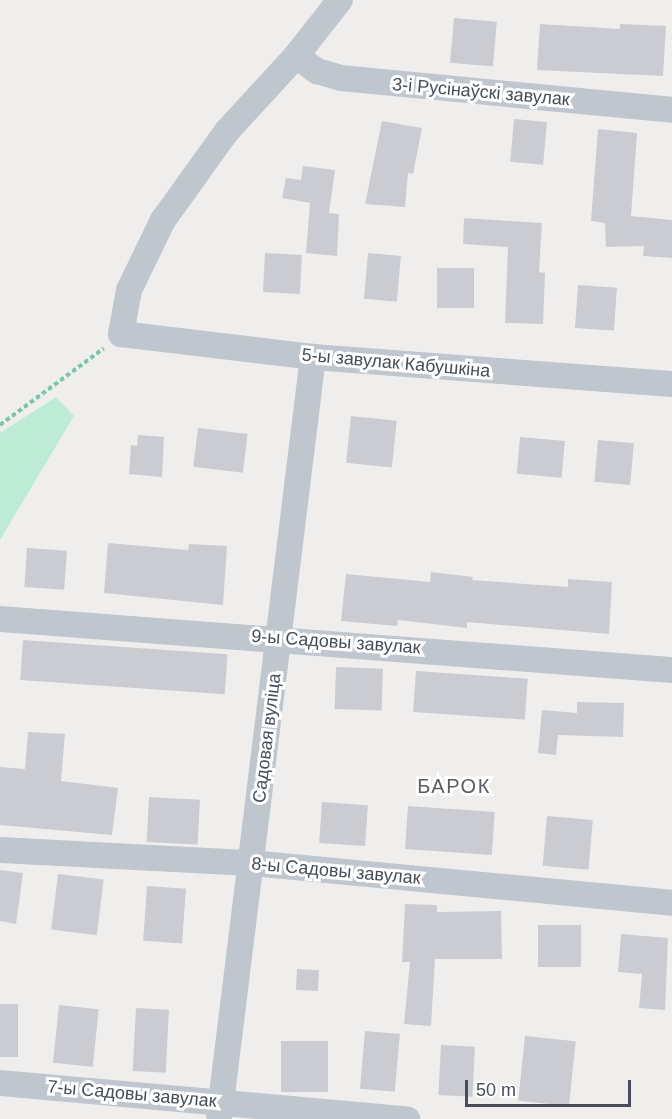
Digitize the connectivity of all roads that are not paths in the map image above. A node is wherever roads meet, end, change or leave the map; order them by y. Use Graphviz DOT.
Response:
graph roads {
  1 [pos="340,0"];
  2 [pos="296,56"];
  3 [pos="672,110"];
  4 [pos="313,357"];
  5 [pos="672,384"];
  6 [pos="0,619"];
  7 [pos="280,638"];
  8 [pos="672,670"];
  9 [pos="0,850"];
  10 [pos="251,863"];
  11 [pos="672,903"];
  12 [pos="0,1083"];
  13 [pos="219,1110"];
  14 [pos="406,1119"];
  1 -- 2 [label="street"];
  2 -- 3 [label="street, 3-і Русінаўскі завулак"];
  2 -- 4 [label="street, 5-ы завулак Кабушкіна"];
  4 -- 5 [label="street, 5-ы завулак Кабушкіна"];
  4 -- 7 [label="street, Садовая вуліца"];
  6 -- 7 [label="street, 9-ы Садовы завулак"];
  7 -- 8 [label="street, 9-ы Садовы завулак"];
  7 -- 10 [label="street, Садовая вуліца"];
  9 -- 10 [label="street, 8-ы Садовы завулак"];
  10 -- 11 [label="street, 8-ы Садовы завулак"];
  10 -- 13 [label="street, Садовая вуліца"];
  12 -- 13 [label="street, 7-ы Садовы завулак"];
  13 -- 14 [label="street, 7-ы Садовы завулак"];
}
